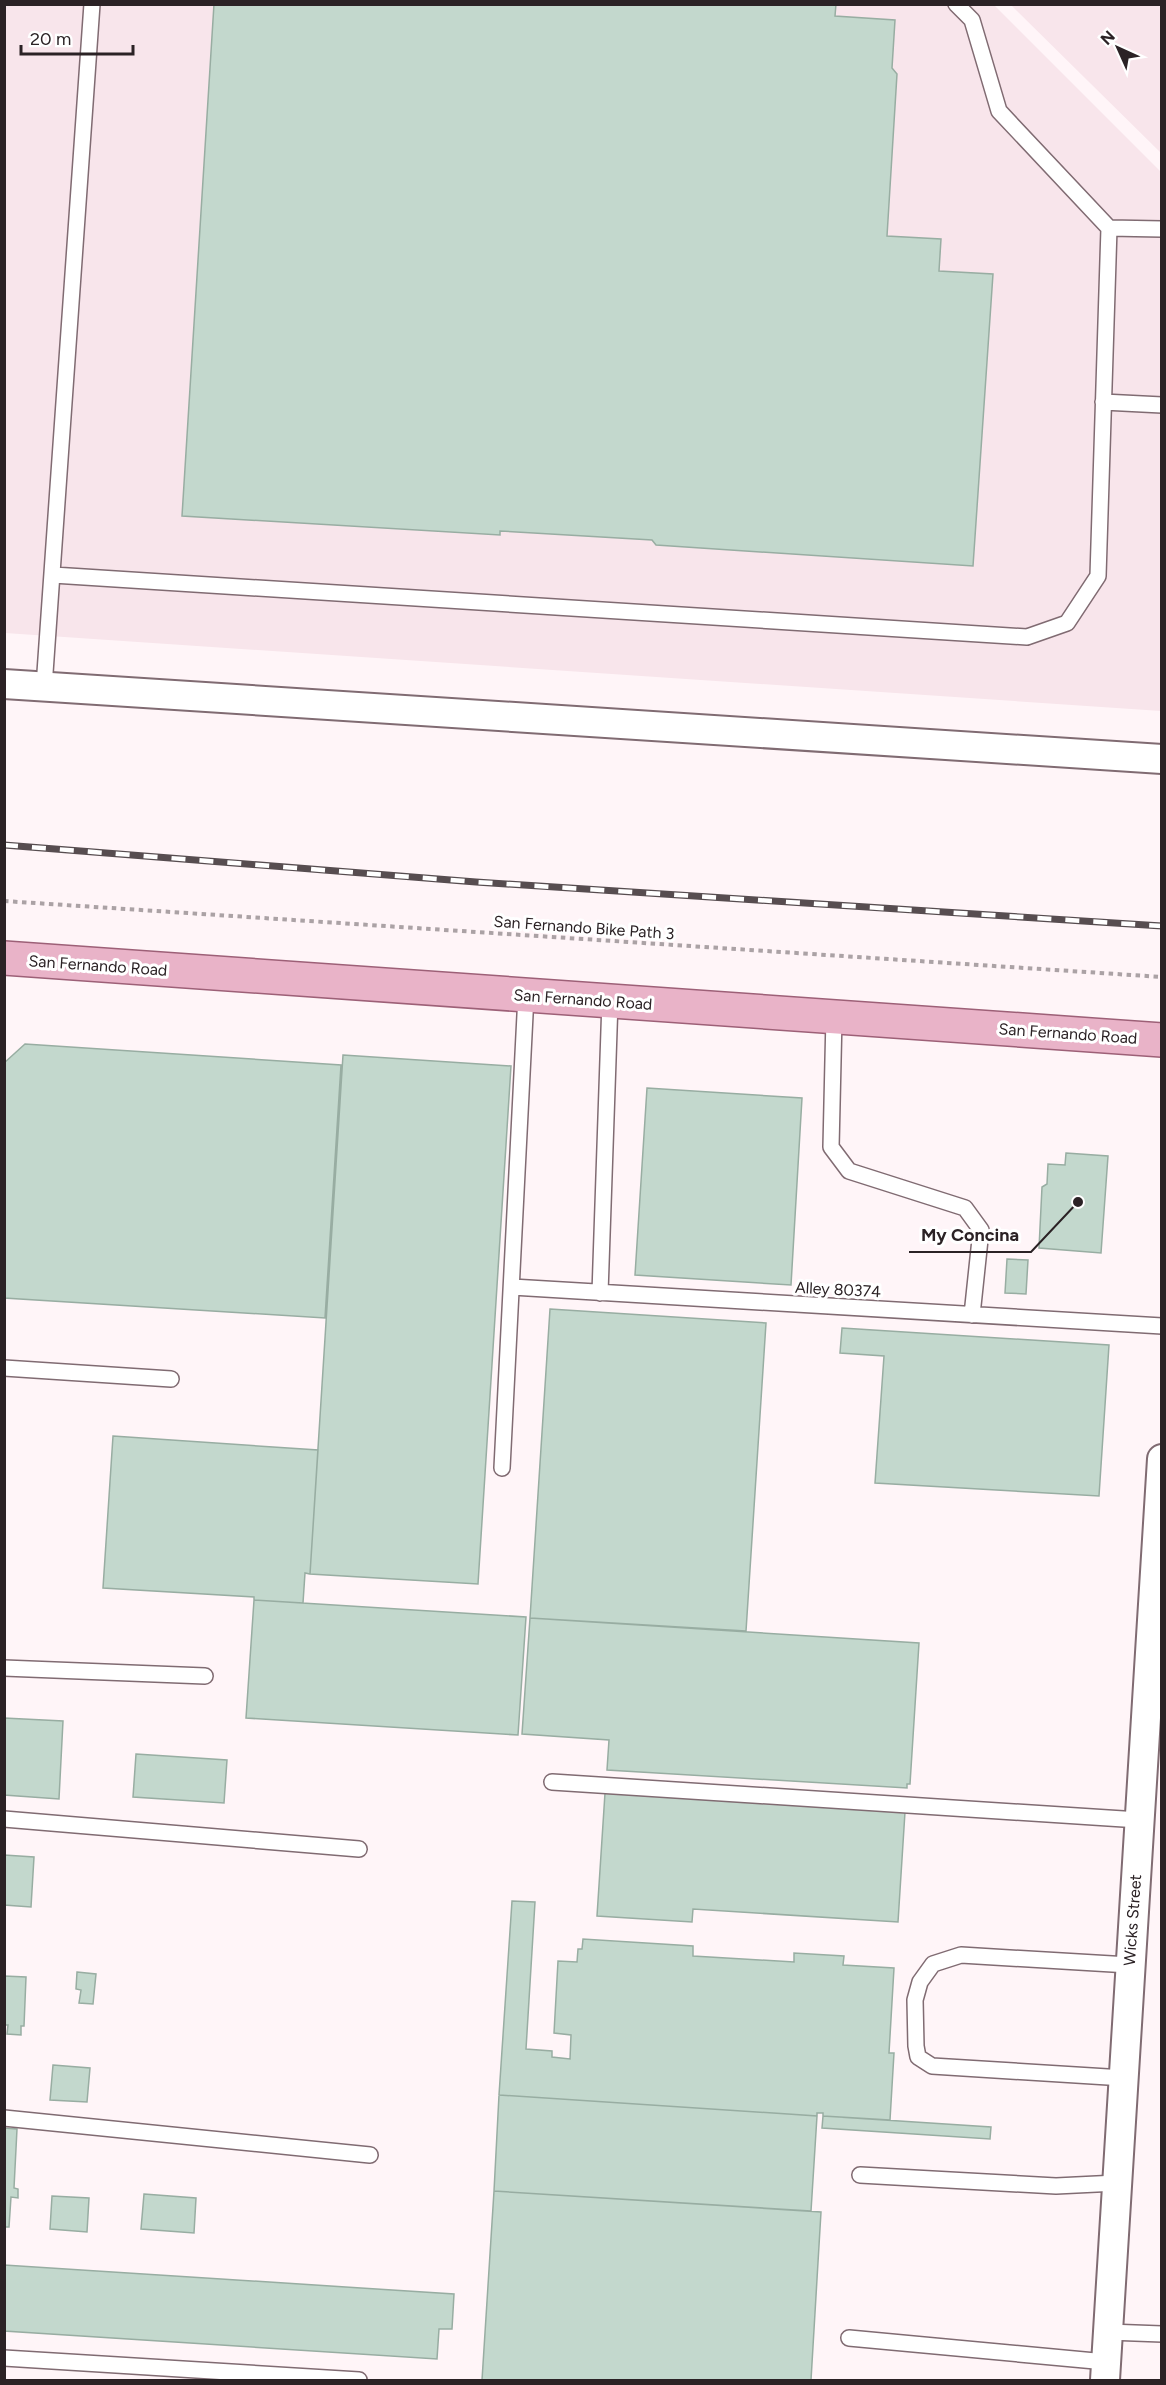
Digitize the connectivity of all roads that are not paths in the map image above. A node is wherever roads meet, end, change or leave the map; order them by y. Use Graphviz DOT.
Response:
graph roads {
  1 [pos="92,4"];
  2 [pos="956,4"];
  3 [pos="1108,228"];
  4 [pos="1161,230"];
  5 [pos="1103,402"];
  6 [pos="1161,405"];
  7 [pos="52,575"];
  8 [pos="4,684"];
  9 [pos="44,687"];
  10 [pos="1161,759"];
  11 [pos="4,958"];
  12 [pos="526,995"];
  13 [pos="610,1001"];
  14 [pos="834,1017"];
  15 [pos="1161,1040"];
  16 [pos="512,1287"];
  17 [pos="600,1293"];
  18 [pos="972,1315"];
  19 [pos="1161,1326"];
  20 [pos="4,1368"];
  21 [pos="171,1379"];
  22 [pos="1161,1459"];
  23 [pos="502,1468"];
  24 [pos="4,1668"];
  25 [pos="205,1676"];
  26 [pos="552,1782"];
  27 [pos="4,1819"];
  28 [pos="1138,1820"];
  29 [pos="359,1849"];
  30 [pos="1129,1965"];
  31 [pos="1124,2078"];
  32 [pos="4,2118"];
  33 [pos="370,2155"];
  34 [pos="860,2175"];
  35 [pos="1118,2183"];
  36 [pos="1108,2332"];
  37 [pos="1161,2334"];
  38 [pos="849,2337"];
  39 [pos="4,2358"];
  40 [pos="1106,2371"];
  41 [pos="359,2380"];
  1 -- 7 [label="lane"];
  2 -- 3 [label="lane"];
  3 -- 4 [label="lane"];
  3 -- 5 [label="lane"];
  5 -- 6 [label="lane"];
  5 -- 7 [label="lane"];
  7 -- 9 [label="lane"];
  8 -- 9 [label="street"];
  9 -- 10 [label="street"];
  11 -- 12 [label="main road, San Fernando Road"];
  12 -- 13 [label="main road, San Fernando Road"];
  12 -- 16 [label="lane"];
  13 -- 14 [label="main road, San Fernando Road"];
  13 -- 17 [label="lane"];
  14 -- 15 [label="main road, San Fernando Road"];
  14 -- 18 [label="lane"];
  16 -- 17 [label="lane, Alley 80374"];
  16 -- 23 [label="lane"];
  17 -- 18 [label="lane, Alley 80374"];
  18 -- 19 [label="lane, Alley 80374"];
  20 -- 21 [label="lane"];
  22 -- 28 [label="street, Wicks Street"];
  24 -- 25 [label="lane"];
  26 -- 28 [label="lane"];
  27 -- 29 [label="lane"];
  28 -- 30 [label="street, Wicks Street"];
  30 -- 31 [label="street, Wicks Street"];
  30 -- 31 [label="lane"];
  31 -- 35 [label="street, Wicks Street"];
  32 -- 33 [label="lane"];
  34 -- 35 [label="lane"];
  35 -- 36 [label="street, Wicks Street"];
  36 -- 37 [label="lane"];
  36 -- 40 [label="street, Wicks Street"];
  38 -- 40 [label="lane"];
  39 -- 41 [label="lane"];
}
